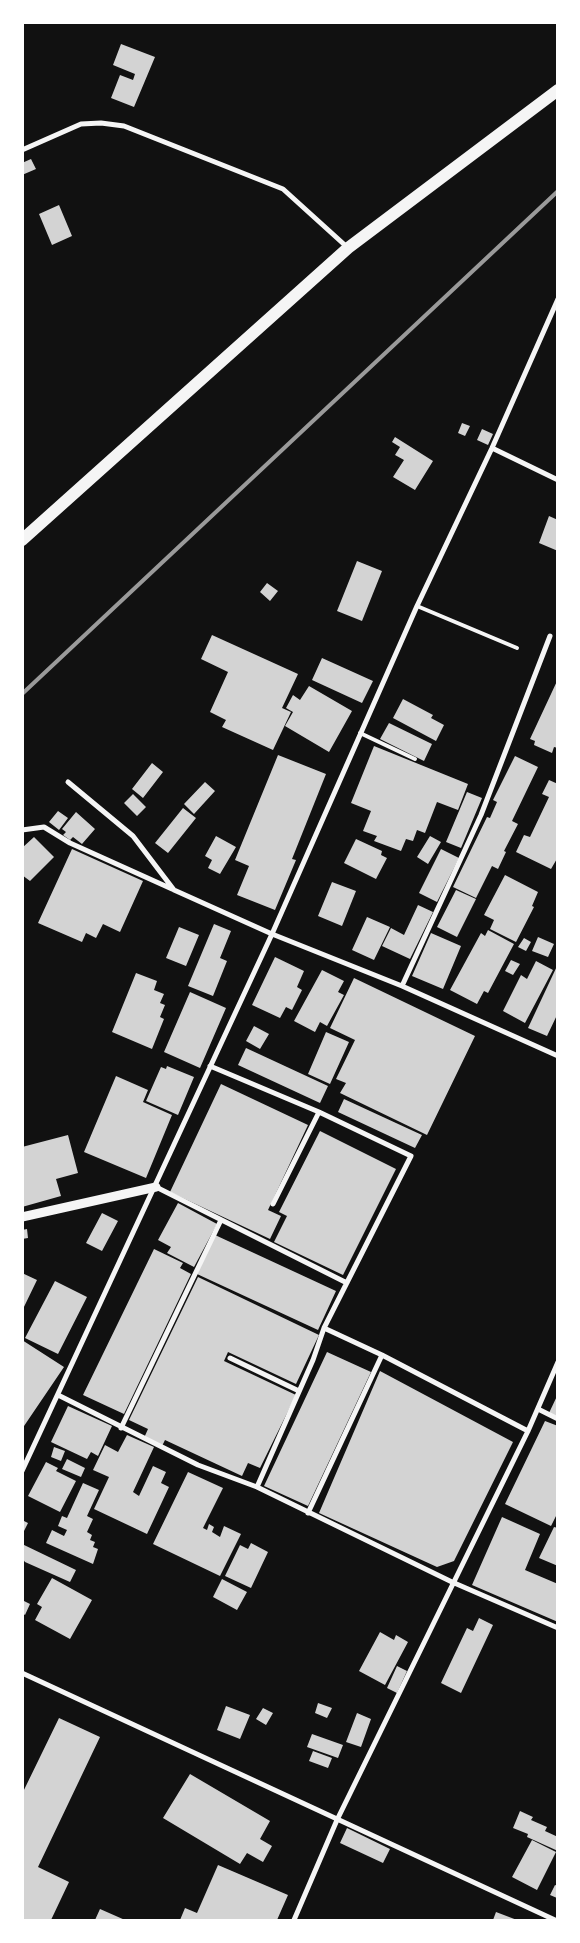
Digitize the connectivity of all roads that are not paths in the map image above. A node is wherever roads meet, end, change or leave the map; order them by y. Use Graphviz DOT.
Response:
graph roads {
  1 [pos="558,90"];
  2 [pos="22,150"];
  3 [pos="348,248"];
  4 [pos="558,299"];
  5 [pos="492,448"];
  6 [pos="558,480"];
  7 [pos="22,540"];
  8 [pos="417,606"];
  9 [pos="550,636"];
  10 [pos="517,648"];
  11 [pos="360,733"];
  12 [pos="415,758"];
  13 [pos="68,782"];
  14 [pos="22,830"];
  15 [pos="174,890"];
  16 [pos="272,934"];
  17 [pos="402,986"];
  18 [pos="558,1056"];
  19 [pos="210,1066"];
  20 [pos="319,1112"];
  21 [pos="156,1187"];
  22 [pos="273,1204"];
  23 [pos="22,1217"];
  24 [pos="221,1220"];
  25 [pos="347,1283"];
  26 [pos="324,1328"];
  27 [pos="382,1355"];
  28 [pos="230,1358"];
  29 [pos="558,1362"];
  30 [pos="299,1391"];
  31 [pos="58,1395"];
  32 [pos="538,1409"];
  33 [pos="558,1419"];
  34 [pos="121,1428"];
  35 [pos="528,1430"];
  36 [pos="22,1471"];
  37 [pos="257,1487"];
  38 [pos="308,1513"];
  39 [pos="452,1582"];
  40 [pos="558,1628"];
  41 [pos="22,1673"];
  42 [pos="337,1820"];
  43 [pos="294,1920"];
  44 [pos="555,1920"];
  1 -- 3 [label="main road"];
  2 -- 3 [label="street"];
  3 -- 7 [label="main road"];
  4 -- 5 [label="street"];
  5 -- 6 [label="street"];
  5 -- 8 [label="street"];
  8 -- 10 [label="lane"];
  8 -- 11 [label="street"];
  9 -- 17 [label="street"];
  11 -- 12 [label="lane"];
  11 -- 16 [label="street"];
  13 -- 15 [label="street"];
  14 -- 15 [label="street"];
  15 -- 16 [label="street"];
  16 -- 17 [label="street"];
  16 -- 19 [label="street"];
  17 -- 18 [label="street"];
  19 -- 20 [label="street"];
  19 -- 21 [label="street"];
  20 -- 22 [label="street"];
  20 -- 25 [label="street"];
  21 -- 23 [label="street"];
  21 -- 24 [label="street"];
  21 -- 31 [label="street"];
  24 -- 25 [label="street"];
  24 -- 34 [label="street"];
  25 -- 26 [label="street"];
  26 -- 27 [label="street"];
  26 -- 30 [label="street"];
  27 -- 35 [label="street"];
  27 -- 38 [label="street"];
  28 -- 30 [label="street"];
  29 -- 32 [label="street"];
  30 -- 37 [label="street"];
  31 -- 34 [label="street"];
  31 -- 36 [label="street"];
  32 -- 33 [label="street"];
  32 -- 35 [label="street"];
  34 -- 37 [label="street"];
  35 -- 39 [label="street"];
  37 -- 38 [label="street"];
  38 -- 39 [label="street"];
  39 -- 40 [label="street"];
  39 -- 42 [label="street"];
  41 -- 42 [label="street"];
  42 -- 43 [label="street"];
  42 -- 44 [label="street"];
}
